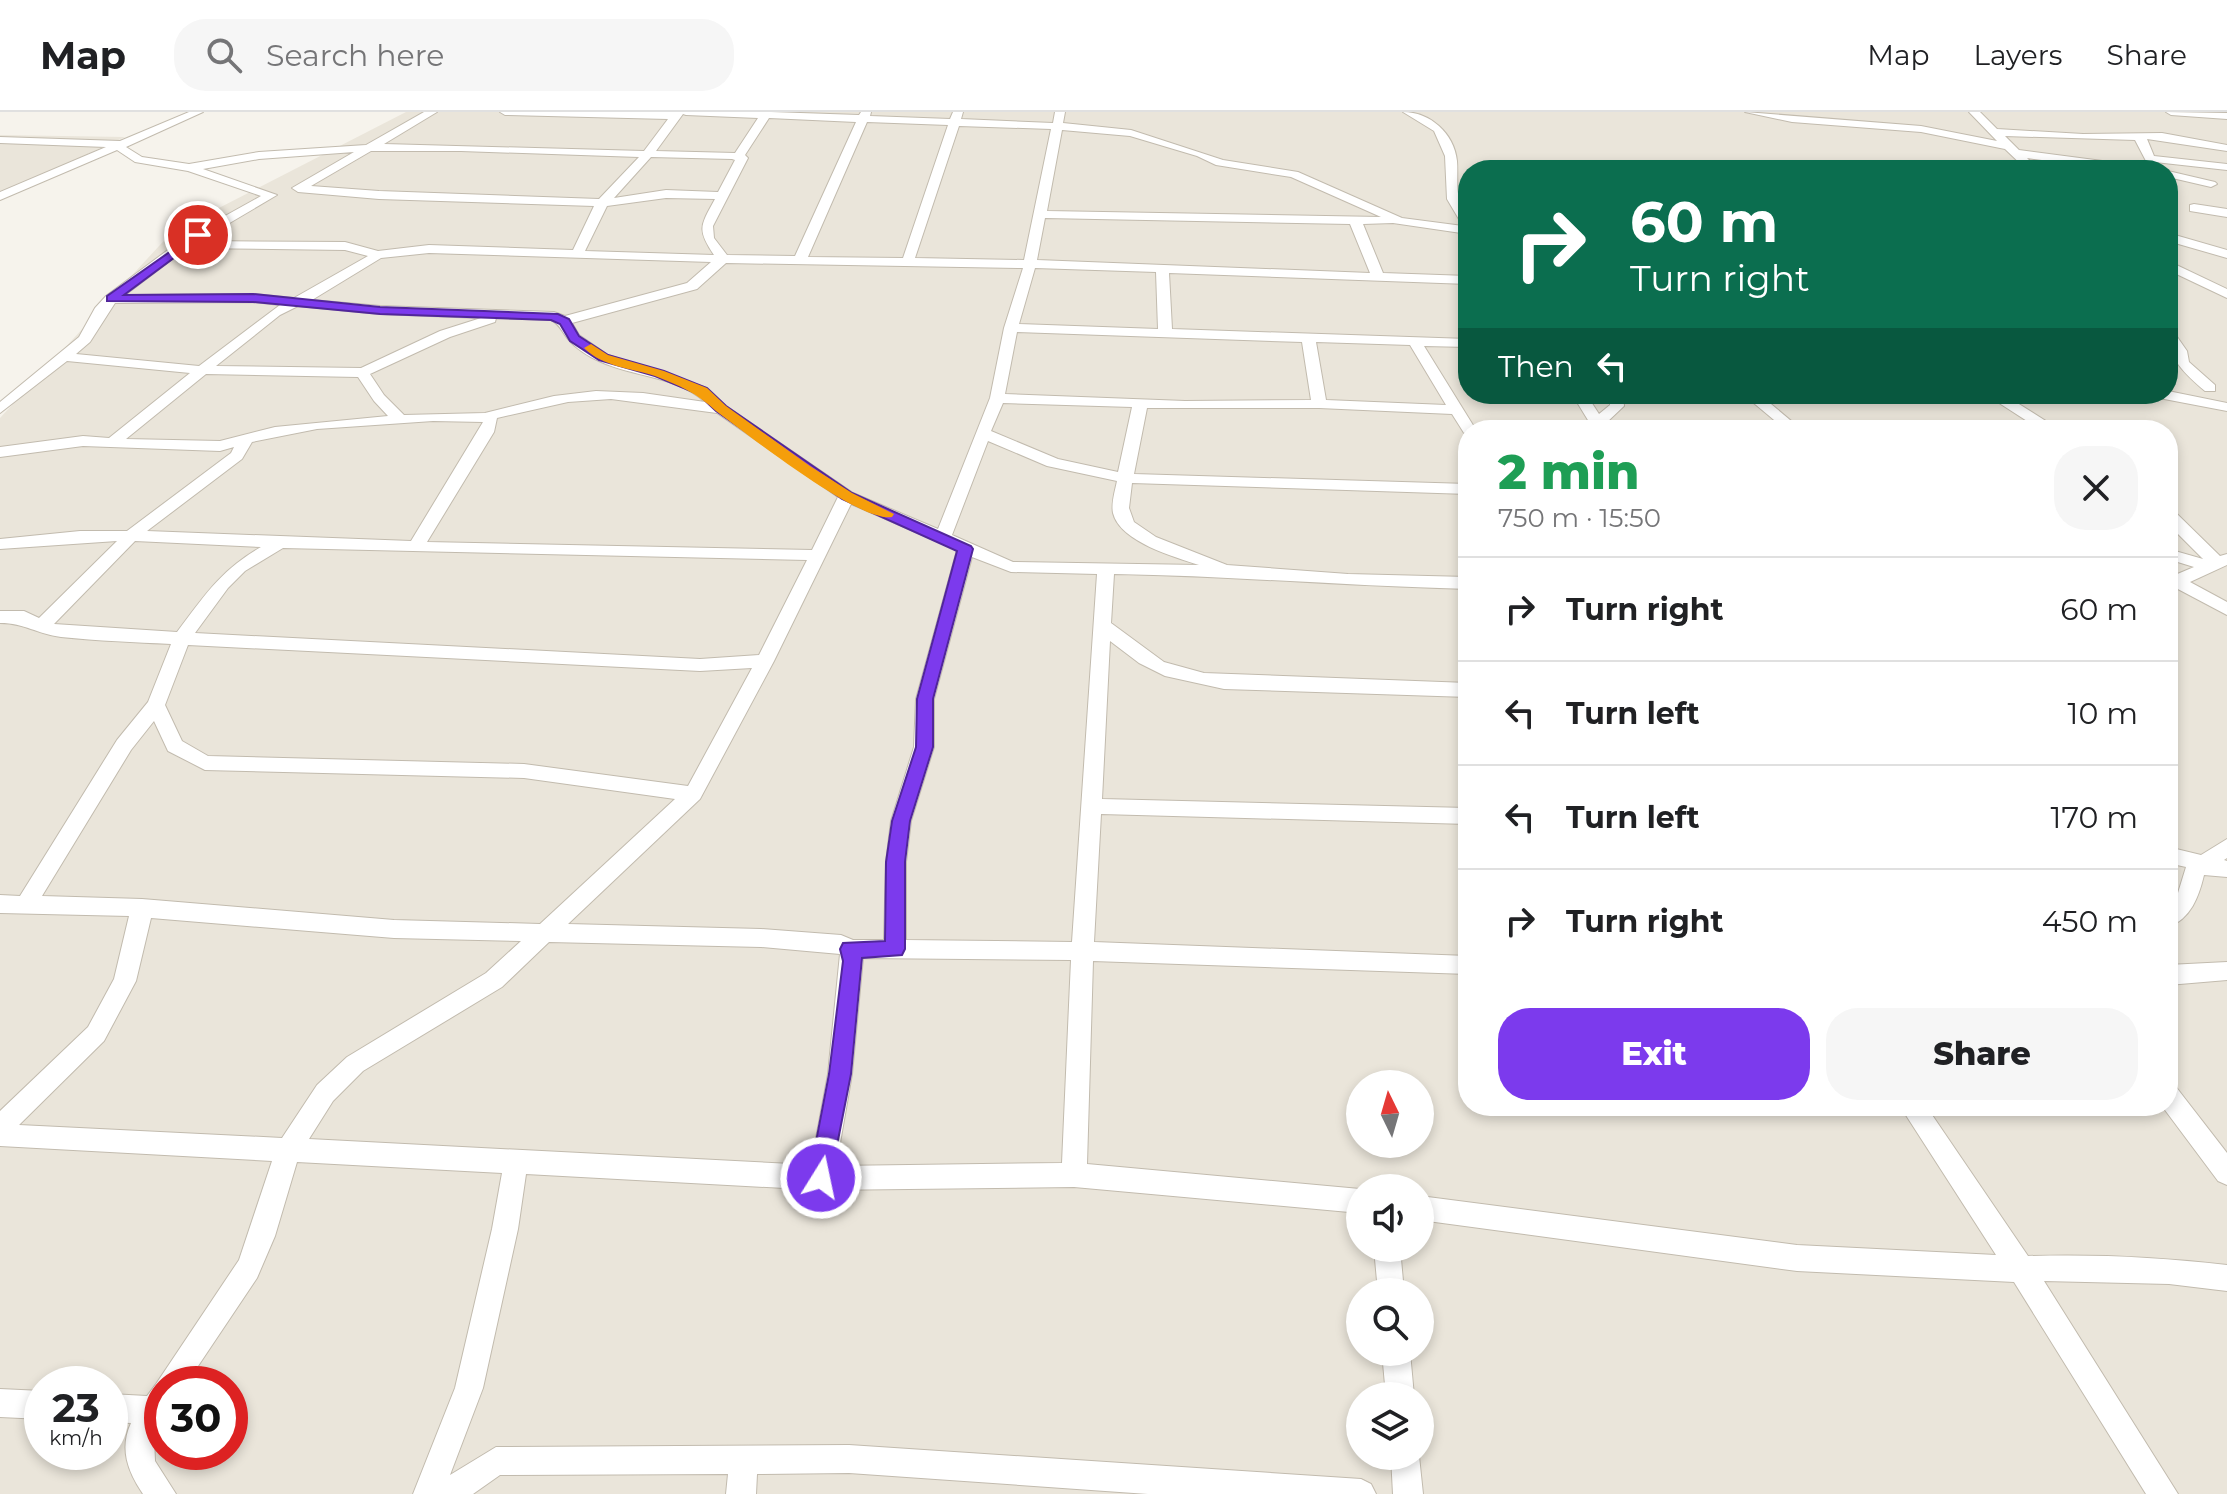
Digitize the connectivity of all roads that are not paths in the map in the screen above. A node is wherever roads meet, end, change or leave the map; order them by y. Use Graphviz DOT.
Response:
graph roads {
  1 [pos="198,112"];
  2 [pos="432,112"];
  3 [pos="505,112"];
  4 [pos="1060,112"];
  5 [pos="1408,112"];
  6 [pos="1750,112"];
  7 [pos="1795,112"];
  8 [pos="1974,112"];
  9 [pos="2171,112"];
  10 [pos="680,113"];
  11 [pos="765,113"];
  12 [pos="865,115"];
  13 [pos="2227,116"];
  14 [pos="957,117"];
  15 [pos="1806,120"];
  16 [pos="1057,126"];
  17 [pos="1993,132"];
  18 [pos="2136,135"];
  19 [pos="1,141"];
  20 [pos="118,144"];
  21 [pos="369,148"];
  22 [pos="2227,148"];
  23 [pos="2010,150"];
  24 [pos="646,155"];
  25 [pos="739,156"];
  26 [pos="2022,160"];
  27 [pos="2079,160"];
  28 [pos="2157,160"];
  29 [pos="2178,163"];
  30 [pos="2227,167"];
  31 [pos="190,168"];
  32 [pos="2178,176"];
  33 [pos="2211,184"];
  34 [pos="0,188"];
  35 [pos="298,188"];
  36 [pos="15,190"];
  37 [pos="271,195"];
  38 [pos="0,196"];
  39 [pos="720,196"];
  40 [pos="602,203"];
  41 [pos="1458,207"];
  42 [pos="2194,208"];
  43 [pos="2227,213"];
  44 [pos="1040,214"];
  45 [pos="1355,220"];
  46 [pos="1399,221"];
  47 [pos="1458,229"];
  48 [pos="2178,240"];
  49 [pos="184,244"];
  50 [pos="577,254"];
  51 [pos="2227,254"];
  52 [pos="378,255"];
  53 [pos="723,259"];
  54 [pos="800,260"];
  55 [pos="908,261"];
  56 [pos="1030,264"];
  57 [pos="1162,268"];
  58 [pos="2178,270"];
  59 [pos="1377,275"];
  60 [pos="1458,279"];
  61 [pos="2227,294"];
  62 [pos="111,299"];
  63 [pos="291,303"];
  64 [pos="504,315"];
  65 [pos="564,321"];
  66 [pos="1011,328"];
  67 [pos="1165,333"];
  68 [pos="1308,338"];
  69 [pos="1458,343"];
  70 [pos="1416,344"];
  71 [pos="2178,348"];
  72 [pos="66,357"];
  73 [pos="200,370"];
  74 [pos="362,372"];
  75 [pos="2210,388"];
  76 [pos="2227,389"];
  77 [pos="997,398"];
  78 [pos="2178,398"];
  79 [pos="2185,399"];
  80 [pos="1140,404"];
  81 [pos="1319,404"];
  82 [pos="1617,404"];
  83 [pos="1762,404"];
  84 [pos="2014,404"];
  85 [pos="2227,407"];
  86 [pos="0,409"];
  87 [pos="721,409"];
  88 [pos="1457,410"];
  89 [pos="485,417"];
  90 [pos="401,420"];
  91 [pos="1463,420"];
  92 [pos="1604,420"];
  93 [pos="1782,420"];
  94 [pos="2031,420"];
  95 [pos="983,433"];
  96 [pos="245,441"];
  97 [pos="112,443"];
  98 [pos="0,452"];
  99 [pos="1125,478"];
  100 [pos="1458,489"];
  101 [pos="847,496"];
  102 [pos="2178,525"];
  103 [pos="132,535"];
  104 [pos="942,539"];
  105 [pos="280,542"];
  106 [pos="0,544"];
  107 [pos="417,545"];
  108 [pos="966,549"];
  109 [pos="818,555"];
  110 [pos="2178,556"];
  111 [pos="2218,563"];
  112 [pos="1106,569"];
  113 [pos="1234,571"];
  114 [pos="2178,580"];
  115 [pos="1458,583"];
  116 [pos="2178,586"];
  117 [pos="2227,609"];
  118 [pos="0,617"];
  119 [pos="1103,625"];
  120 [pos="41,627"];
  121 [pos="182,638"];
  122 [pos="765,661"];
  123 [pos="1458,690"];
  124 [pos="156,705"];
  125 [pos="693,794"];
  126 [pos="1092,806"];
  127 [pos="1458,816"];
  128 [pos="2227,847"];
  129 [pos="2178,858"];
  130 [pos="2204,865"];
  131 [pos="2227,869"];
  132 [pos="0,904"];
  133 [pos="26,905"];
  134 [pos="142,908"];
  135 [pos="2178,908"];
  136 [pos="542,934"];
  137 [pos="850,949"];
  138 [pos="895,949"];
  139 [pos="1083,951"];
  140 [pos="1458,965"];
  141 [pos="2227,971"];
  142 [pos="2178,974"];
  143 [pos="2178,1107"];
  144 [pos="1919,1116"];
  145 [pos="0,1127"];
  146 [pos="0,1135"];
  147 [pos="288,1150"];
  148 [pos="516,1162"];
  149 [pos="2224,1163"];
  150 [pos="1074,1175"];
  151 [pos="821,1178"];
  152 [pos="1346,1200"];
  153 [pos="1434,1210"];
  154 [pos="2021,1269"];
  155 [pos="2227,1278"];
  156 [pos="182,1366"];
  157 [pos="0,1403"];
  158 [pos="24,1404"];
  159 [pos="144,1428"];
  160 [pos="743,1460"];
  161 [pos="1406,1470"];
  162 [pos="161,1494"];
  163 [pos="428,1494"];
  164 [pos="447,1494"];
  165 [pos="741,1494"];
  166 [pos="1361,1494"];
  167 [pos="1408,1494"];
  168 [pos="2163,1494"];
  1 -- 20 [label="street"];
  2 -- 21 [label="street"];
  3 -- 10 [label="street"];
  4 -- 16 [label="street"];
  5 -- 41 [label="street"];
  6 -- 15 [label="street"];
  7 -- 15 [label="street"];
  8 -- 17 [label="street"];
  9 -- 13 [label="street"];
  10 -- 11 [label="street"];
  10 -- 24 [label="street"];
  11 -- 12 [label="street"];
  11 -- 25 [label="street"];
  12 -- 14 [label="street"];
  12 -- 54 [label="street"];
  14 -- 16 [label="street"];
  14 -- 55 [label="street"];
  15 -- 23 [label="street"];
  16 -- 44 [label="street"];
  16 -- 46 [label="street"];
  17 -- 18 [label="street"];
  17 -- 23 [label="street"];
  18 -- 22 [label="street"];
  18 -- 28 [label="street"];
  19 -- 20 [label="street"];
  20 -- 31 [label="street"];
  20 -- 36 [label="street"];
  21 -- 24 [label="street"];
  21 -- 31 [label="street"];
  21 -- 35 [label="street"];
  23 -- 26 [label="street"];
  23 -- 27 [label="street"];
  24 -- 25 [label="street"];
  24 -- 40 [label="street"];
  25 -- 39 [label="street"];
  29 -- 30 [label="street"];
  31 -- 37 [label="street"];
  32 -- 33 [label="street"];
  34 -- 36 [label="street"];
  35 -- 37 [label="street"];
  35 -- 40 [label="street"];
  36 -- 38 [label="street"];
  37 -- 49 [label="street"];
  39 -- 40 [label="street"];
  39 -- 53 [label="street"];
  40 -- 50 [label="street"];
  42 -- 43 [label="street"];
  44 -- 45 [label="street"];
  44 -- 56 [label="street"];
  45 -- 46 [label="street"];
  45 -- 59 [label="street"];
  46 -- 47 [label="street"];
  48 -- 51 [label="street"];
  49 -- 52 [label="street"];
  49 -- 62 [label="street"];
  50 -- 52 [label="street"];
  50 -- 53 [label="street"];
  52 -- 63 [label="street"];
  53 -- 54 [label="street"];
  53 -- 65 [label="street"];
  54 -- 55 [label="street"];
  55 -- 56 [label="street"];
  56 -- 57 [label="street"];
  56 -- 66 [label="street"];
  57 -- 59 [label="street"];
  57 -- 67 [label="street"];
  58 -- 61 [label="street"];
  59 -- 60 [label="street"];
  62 -- 63 [label="street"];
  62 -- 72 [label="street"];
  63 -- 64 [label="street"];
  63 -- 73 [label="street"];
  64 -- 65 [label="street"];
  64 -- 74 [label="street"];
  65 -- 87 [label="street"];
  66 -- 67 [label="street"];
  66 -- 77 [label="street"];
  67 -- 68 [label="street"];
  68 -- 70 [label="street"];
  68 -- 81 [label="street"];
  69 -- 70 [label="street"];
  70 -- 88 [label="street"];
  71 -- 75 [label="street"];
  72 -- 73 [label="street"];
  72 -- 86 [label="street"];
  73 -- 74 [label="street"];
  73 -- 97 [label="street"];
  74 -- 90 [label="street"];
  75 -- 76 [label="street"];
  75 -- 79 [label="street"];
  77 -- 80 [label="street"];
  77 -- 95 [label="street"];
  78 -- 79 [label="street"];
  79 -- 85 [label="street"];
  80 -- 81 [label="street"];
  80 -- 99 [label="street"];
  81 -- 88 [label="street"];
  82 -- 92 [label="street"];
  83 -- 93 [label="street"];
  84 -- 94 [label="street"];
  87 -- 89 [label="street"];
  87 -- 101 [label="street"];
  88 -- 91 [label="street"];
  89 -- 90 [label="street"];
  89 -- 107 [label="street"];
  90 -- 96 [label="street"];
  95 -- 99 [label="street"];
  95 -- 104 [label="street"];
  96 -- 97 [label="street"];
  96 -- 103 [label="street"];
  97 -- 98 [label="street"];
  99 -- 100 [label="street"];
  99 -- 113 [label="street"];
  101 -- 104 [label="street"];
  101 -- 109 [label="street"];
  102 -- 111 [label="street"];
  103 -- 105 [label="street"];
  103 -- 106 [label="street"];
  103 -- 120 [label="street"];
  104 -- 108 [label="street"];
  105 -- 107 [label="street"];
  105 -- 121 [label="street"];
  107 -- 109 [label="street"];
  108 -- 112 [label="street"];
  108 -- 138 [label="street"];
  109 -- 122 [label="street"];
  110 -- 111 [label="street"];
  111 -- 114 [label="street"];
  112 -- 113 [label="street"];
  112 -- 119 [label="street"];
  113 -- 115 [label="street"];
  116 -- 117 [label="street"];
  118 -- 120 [label="street"];
  119 -- 123 [label="street"];
  119 -- 126 [label="street"];
  120 -- 121 [label="street"];
  121 -- 122 [label="street"];
  121 -- 124 [label="street"];
  122 -- 125 [label="street"];
  124 -- 125 [label="street"];
  124 -- 133 [label="street"];
  125 -- 136 [label="street"];
  126 -- 127 [label="street"];
  126 -- 139 [label="street"];
  128 -- 130 [label="street"];
  129 -- 130 [label="street"];
  130 -- 131 [label="street"];
  130 -- 135 [label="street"];
  132 -- 133 [label="street"];
  133 -- 134 [label="street"];
  134 -- 136 [label="street"];
  134 -- 145 [label="street"];
  136 -- 137 [label="street"];
  136 -- 147 [label="street"];
  137 -- 138 [label="street"];
  137 -- 151 [label="street"];
  138 -- 139 [label="street"];
  139 -- 140 [label="street"];
  139 -- 150 [label="street"];
  141 -- 142 [label="street"];
  143 -- 149 [label="street"];
  144 -- 154 [label="street"];
  146 -- 147 [label="street"];
  147 -- 148 [label="street"];
  147 -- 156 [label="street"];
  148 -- 151 [label="street"];
  148 -- 163 [label="street"];
  150 -- 151 [label="street"];
  150 -- 152 [label="street"];
  153 -- 154 [label="street"];
  154 -- 155 [label="street"];
  154 -- 168 [label="street"];
  157 -- 158 [label="street"];
  159 -- 162 [label="street"];
  160 -- 164 [label="street"];
  160 -- 165 [label="street"];
  160 -- 166 [label="street"];
  161 -- 167 [label="street"];
}
